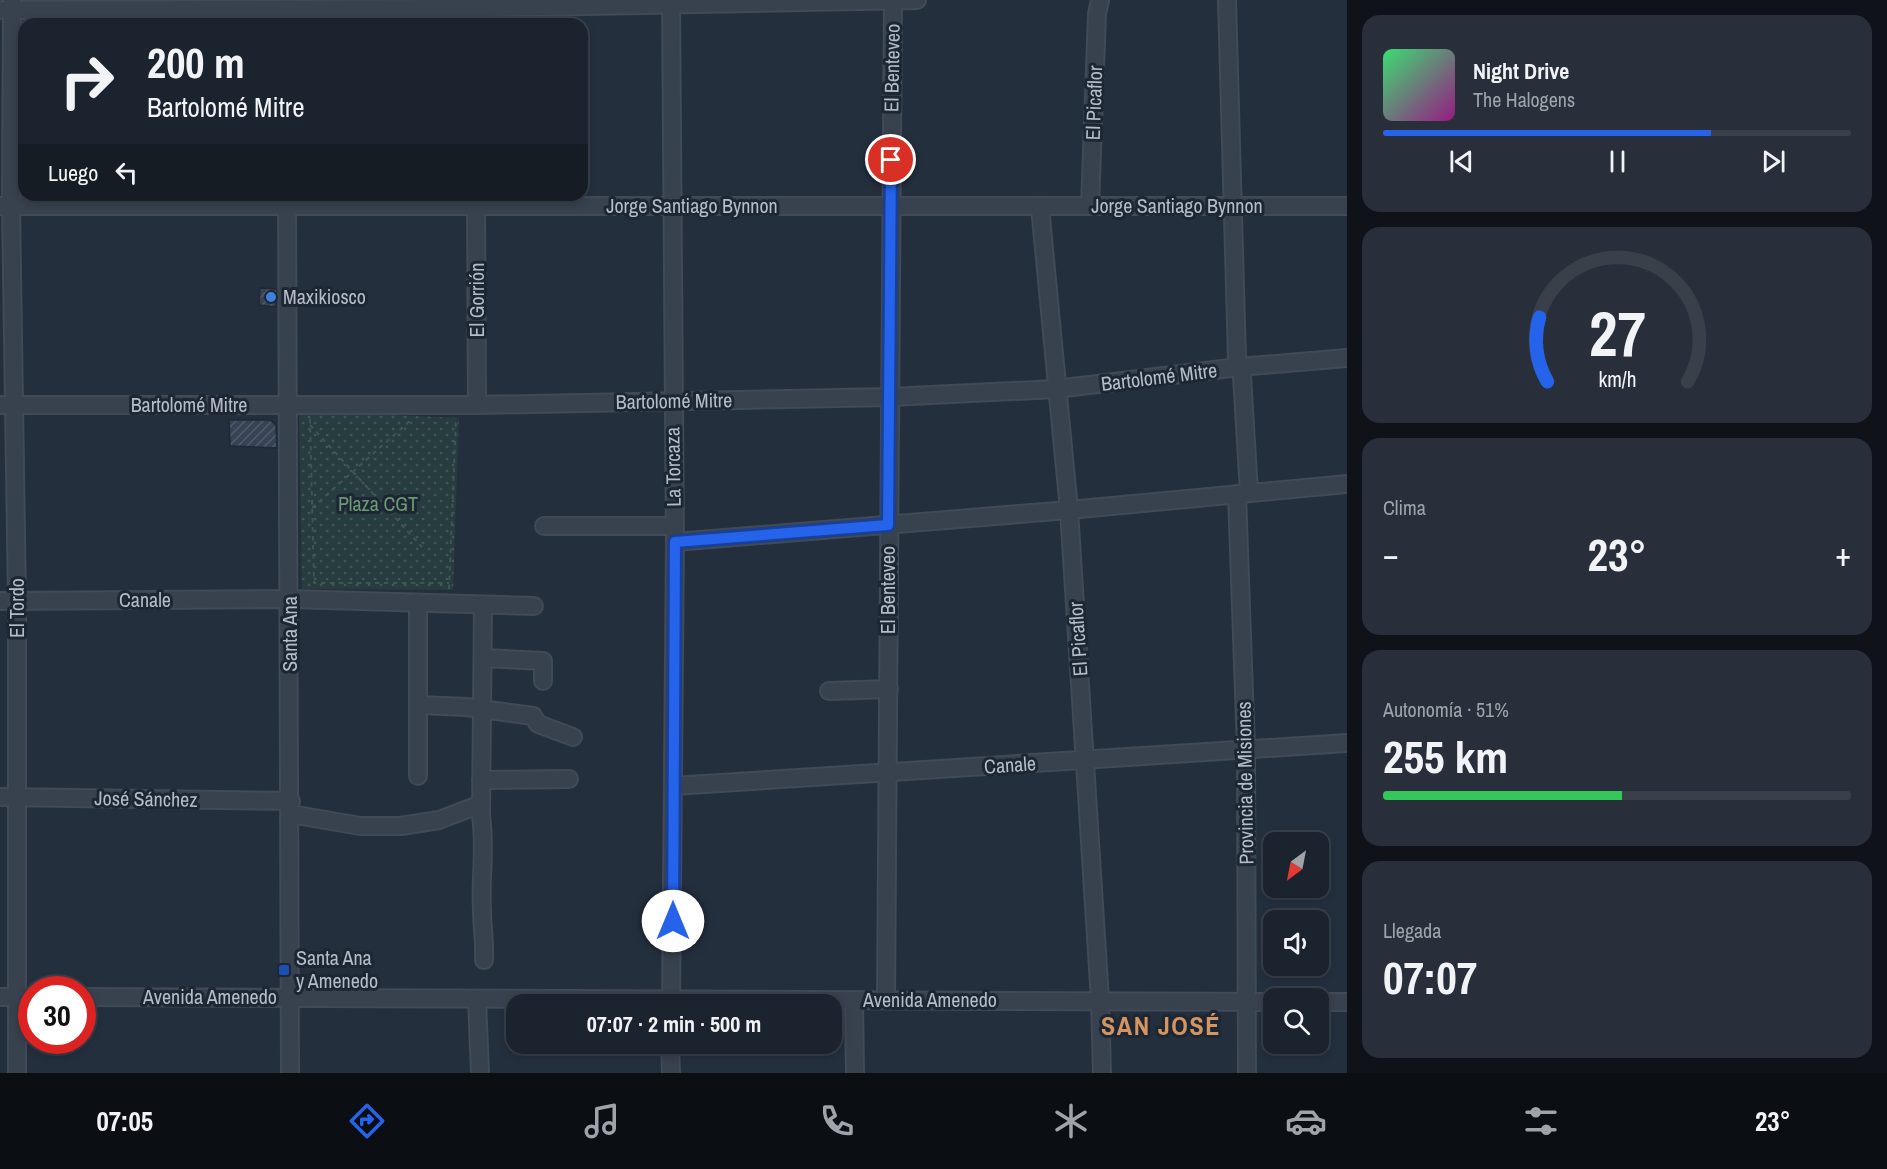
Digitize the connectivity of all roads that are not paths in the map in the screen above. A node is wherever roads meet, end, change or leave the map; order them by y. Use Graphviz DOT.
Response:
graph roads {
  1 [pos="917,0"];
  2 [pos="1100,0"];
  3 [pos="1227,0"];
  4 [pos="893,1"];
  5 [pos="671,3"];
  6 [pos="8,7"];
  7 [pos="286,11"];
  8 [pos="477,11"];
  9 [pos="287,201"];
  10 [pos="476,201"];
  11 [pos="6,206"];
  12 [pos="673,206"];
  13 [pos="891,206"];
  14 [pos="1090,206"];
  15 [pos="1232,206"];
  16 [pos="1347,206"];
  17 [pos="1040,207"];
  18 [pos="1347,358"];
  19 [pos="1239,367"];
  20 [pos="1056,389"];
  21 [pos="890,398"];
  22 [pos="672,401"];
  23 [pos="288,404"];
  24 [pos="8,405"];
  25 [pos="477,405"];
  26 [pos="1347,484"];
  27 [pos="1243,493"];
  28 [pos="1069,510"];
  29 [pos="888,525"];
  30 [pos="544,526"];
  31 [pos="674,534"];
  32 [pos="290,599"];
  33 [pos="0,601"];
  34 [pos="17,601"];
  35 [pos="418,603"];
  36 [pos="483,605"];
  37 [pos="534,606"];
  38 [pos="483,658"];
  39 [pos="543,681"];
  40 [pos="889,689"];
  41 [pos="829,691"];
  42 [pos="419,705"];
  43 [pos="482,709"];
  44 [pos="573,737"];
  45 [pos="1347,743"];
  46 [pos="1246,749"];
  47 [pos="1086,759"];
  48 [pos="889,773"];
  49 [pos="418,776"];
  50 [pos="481,780"];
  51 [pos="569,780"];
  52 [pos="673,786"];
  53 [pos="0,796"];
  54 [pos="17,796"];
  55 [pos="481,804"];
  56 [pos="291,808"];
  57 [pos="484,960"];
  58 [pos="671,994"];
  59 [pos="16,997"];
  60 [pos="96,997"];
  61 [pos="290,998"];
  62 [pos="477,999"];
  63 [pos="506,999"];
  64 [pos="842,1000"];
  65 [pos="854,1000"];
  66 [pos="886,1000"];
  67 [pos="1100,1000"];
  68 [pos="1246,1002"];
  69 [pos="1263,1002"];
  70 [pos="1329,1002"];
  71 [pos="1347,1002"];
  72 [pos="670,1054"];
  73 [pos="17,1073"];
  74 [pos="290,1073"];
  75 [pos="480,1073"];
  76 [pos="671,1073"];
  77 [pos="855,1073"];
  78 [pos="1102,1073"];
  79 [pos="1246,1073"];
  1 -- 4 [label="street"];
  2 -- 14 [label="street, El Picaflor"];
  3 -- 15 [label="street, Provincia de Misiones"];
  4 -- 5 [label="street"];
  4 -- 13 [label="street, El Benteveo"];
  5 -- 8 [label="street"];
  5 -- 12 [label="street, La Torcaza"];
  6 -- 7 [label="street"];
  6 -- 11 [label="street, El Tordo"];
  7 -- 8 [label="street"];
  9 -- 10 [label="street, Jorge Santiago Bynnon"];
  9 -- 11 [label="street, Jorge Santiago Bynnon"];
  9 -- 23 [label="street, Santa Ana"];
  10 -- 12 [label="street, Jorge Santiago Bynnon"];
  10 -- 25 [label="street, El Gorrión"];
  11 -- 24 [label="street, El Tordo"];
  12 -- 13 [label="street, Jorge Santiago Bynnon"];
  12 -- 22 [label="street, La Torcaza"];
  13 -- 17 [label="street, Jorge Santiago Bynnon"];
  13 -- 21 [label="street, El Benteveo"];
  14 -- 15 [label="street, Jorge Santiago Bynnon"];
  14 -- 17 [label="street, Jorge Santiago Bynnon"];
  15 -- 16 [label="street, Jorge Santiago Bynnon"];
  15 -- 19 [label="street, Provincia de Misiones"];
  17 -- 20 [label="street, El Picaflor"];
  18 -- 19 [label="street, Bartolomé Mitre"];
  19 -- 20 [label="street, Bartolomé Mitre"];
  19 -- 27 [label="street, Provincia de Misiones"];
  20 -- 21 [label="street, Bartolomé Mitre"];
  20 -- 28 [label="street, El Picaflor"];
  21 -- 22 [label="street, Bartolomé Mitre"];
  21 -- 29 [label="street, El Benteveo"];
  22 -- 25 [label="street, Bartolomé Mitre"];
  22 -- 31 [label="street, La Torcaza"];
  23 -- 24 [label="street, Bartolomé Mitre"];
  23 -- 25 [label="street, Bartolomé Mitre"];
  23 -- 32 [label="street, Santa Ana"];
  24 -- 34 [label="street, El Tordo"];
  26 -- 27 [label="street"];
  27 -- 28 [label="street"];
  27 -- 46 [label="street, Provincia de Misiones"];
  28 -- 29 [label="street"];
  28 -- 47 [label="street, El Picaflor"];
  29 -- 31 [label="street"];
  29 -- 40 [label="street, El Benteveo"];
  30 -- 31 [label="street"];
  31 -- 52 [label="street, La Torcaza"];
  32 -- 34 [label="street, Canale"];
  32 -- 35 [label="street, Canale"];
  32 -- 56 [label="street, Santa Ana"];
  33 -- 34 [label="street, Canale"];
  34 -- 54 [label="street, El Tordo"];
  35 -- 36 [label="street, Canale"];
  35 -- 42 [label="street"];
  36 -- 37 [label="street, Canale"];
  36 -- 38 [label="street"];
  38 -- 39 [label="street"];
  38 -- 43 [label="street"];
  40 -- 41 [label="street"];
  40 -- 48 [label="street, El Benteveo"];
  42 -- 43 [label="street"];
  42 -- 49 [label="street"];
  43 -- 44 [label="street"];
  43 -- 50 [label="street"];
  45 -- 46 [label="street, Canale"];
  46 -- 47 [label="street, Canale"];
  46 -- 68 [label="street, Provincia de Misiones"];
  47 -- 48 [label="street, Canale"];
  47 -- 67 [label="street, El Picaflor"];
  48 -- 52 [label="street, Canale"];
  48 -- 66 [label="street, El Benteveo"];
  50 -- 51 [label="street"];
  50 -- 55 [label="street"];
  52 -- 58 [label="street, La Torcaza"];
  53 -- 54 [label="street, José Sánchez"];
  54 -- 56 [label="street, José Sánchez"];
  54 -- 59 [label="street, El Tordo"];
  55 -- 56 [label="street, José Sánchez"];
  55 -- 57 [label="street"];
  56 -- 61 [label="street, Santa Ana"];
  59 -- 73 [label="street, El Tordo"];
  60 -- 61 [label="street, Avenida Amenedo"];
  61 -- 62 [label="street, Avenida Amenedo"];
  61 -- 74 [label="street, Santa Ana"];
  62 -- 63 [label="street, Avenida Amenedo"];
  62 -- 75 [label="street"];
  64 -- 65 [label="street, Avenida Amenedo"];
  65 -- 66 [label="street, Avenida Amenedo"];
  65 -- 77 [label="street"];
  66 -- 67 [label="street, Avenida Amenedo"];
  67 -- 68 [label="street, Avenida Amenedo"];
  67 -- 78 [label="street, El Picaflor"];
  68 -- 69 [label="street, Avenida Amenedo"];
  68 -- 79 [label="street, Provincia de Misiones"];
  70 -- 71 [label="street"];
  72 -- 76 [label="street"];
}
